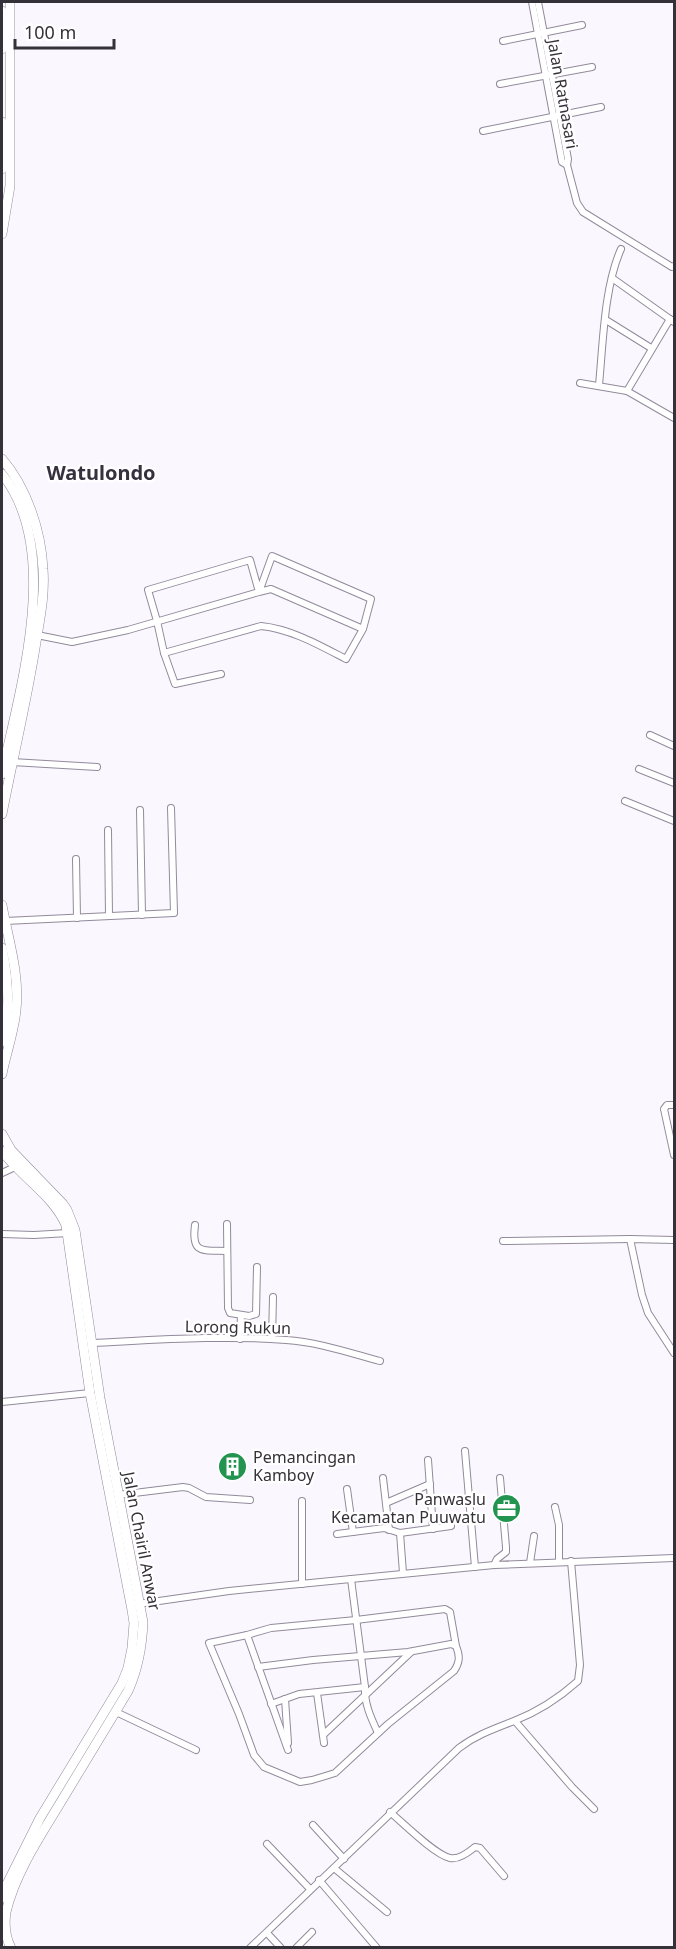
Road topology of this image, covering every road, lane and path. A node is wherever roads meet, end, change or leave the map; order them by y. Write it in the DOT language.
graph roads {
  1 [pos="10,2"];
  2 [pos="532,2"];
  3 [pos="538,2"];
  4 [pos="2,11"];
  5 [pos="582,25"];
  6 [pos="541,33"];
  7 [pos="503,41"];
  8 [pos="2,49"];
  9 [pos="592,68"];
  10 [pos="549,76"];
  11 [pos="500,84"];
  12 [pos="601,107"];
  13 [pos="557,116"];
  14 [pos="2,122"];
  15 [pos="483,132"];
  16 [pos="2,169"];
  17 [pos="2,234"];
  18 [pos="621,249"];
  19 [pos="675,266"];
  20 [pos="612,278"];
  21 [pos="606,320"];
  22 [pos="672,320"];
  23 [pos="651,348"];
  24 [pos="580,383"];
  25 [pos="599,386"];
  26 [pos="627,391"];
  27 [pos="675,418"];
  28 [pos="2,459"];
  29 [pos="2,474"];
  30 [pos="259,592"];
  31 [pos="157,621"];
  32 [pos="363,629"];
  33 [pos="37,635"];
  34 [pos="164,653"];
  35 [pos="222,674"];
  36 [pos="650,735"];
  37 [pos="675,746"];
  38 [pos="12,762"];
  39 [pos="97,767"];
  40 [pos="639,769"];
  41 [pos="2,774"];
  42 [pos="675,783"];
  43 [pos="625,801"];
  44 [pos="171,808"];
  45 [pos="2,809"];
  46 [pos="140,810"];
  47 [pos="675,821"];
  48 [pos="108,830"];
  49 [pos="76,859"];
  50 [pos="2,905"];
  51 [pos="142,915"];
  52 [pos="109,916"];
  53 [pos="77,918"];
  54 [pos="4,921"];
  55 [pos="2,948"];
  56 [pos="2,1042"];
  57 [pos="2,1074"];
  58 [pos="675,1105"];
  59 [pos="2,1134"];
  60 [pos="2,1151"];
  61 [pos="675,1155"];
  62 [pos="15,1167"];
  63 [pos="2,1173"];
  64 [pos="227,1224"];
  65 [pos="195,1226"];
  66 [pos="68,1233"];
  67 [pos="2,1234"];
  68 [pos="630,1239"];
  69 [pos="503,1240"];
  70 [pos="675,1240"];
  71 [pos="227,1251"];
  72 [pos="257,1267"];
  73 [pos="273,1297"];
  74 [pos="241,1316"];
  75 [pos="85,1318"];
  76 [pos="240,1339"];
  77 [pos="272,1340"];
  78 [pos="92,1343"];
  79 [pos="675,1353"];
  80 [pos="380,1361"];
  81 [pos="90,1393"];
  82 [pos="2,1402"];
  83 [pos="465,1451"];
  84 [pos="428,1460"];
  85 [pos="383,1478"];
  86 [pos="500,1479"];
  87 [pos="430,1484"];
  88 [pos="347,1489"];
  89 [pos="118,1496"];
  90 [pos="250,1500"];
  91 [pos="302,1501"];
  92 [pos="386,1503"];
  93 [pos="555,1507"];
  94 [pos="451,1526"];
  95 [pos="433,1529"];
  96 [pos="389,1530"];
  97 [pos="353,1532"];
  98 [pos="400,1533"];
  99 [pos="337,1534"];
  100 [pos="534,1536"];
  101 [pos="675,1558"];
  102 [pos="571,1561"];
  103 [pos="560,1562"];
  104 [pos="530,1563"];
  105 [pos="494,1565"];
  106 [pos="476,1567"];
  107 [pos="403,1574"];
  108 [pos="351,1579"];
  109 [pos="302,1584"];
  110 [pos="136,1605"];
  111 [pos="356,1620"];
  112 [pos="247,1635"];
  113 [pos="456,1646"];
  114 [pos="411,1652"];
  115 [pos="360,1656"];
  116 [pos="258,1667"];
  117 [pos="365,1687"];
  118 [pos="317,1693"];
  119 [pos="365,1695"];
  120 [pos="285,1699"];
  121 [pos="271,1704"];
  122 [pos="116,1712"];
  123 [pos="515,1721"];
  124 [pos="378,1733"];
  125 [pos="323,1735"];
  126 [pos="324,1743"];
  127 [pos="196,1750"];
  128 [pos="594,1809"];
  129 [pos="390,1812"];
  130 [pos="45,1820"];
  131 [pos="313,1826"];
  132 [pos="267,1844"];
  133 [pos="344,1859"];
  134 [pos="334,1868"];
  135 [pos="504,1876"];
  136 [pos="319,1880"];
  137 [pos="310,1889"];
  138 [pos="2,1898"];
  139 [pos="387,1912"];
  140 [pos="312,1932"];
  141 [pos="267,1933"];
  142 [pos="11,1947"];
  143 [pos="250,1947"];
  144 [pos="281,1947"];
  145 [pos="296,1947"];
  146 [pos="377,1947"];
  1 -- 17 [label="main road"];
  2 -- 6 [label="street, Jalan Ratnasari"];
  3 -- 6 [label="street, Jalan Ratnasari"];
  4 -- 8 [label="main road"];
  5 -- 6 [label="street"];
  6 -- 7 [label="street"];
  6 -- 10 [label="street, Jalan Ratnasari"];
  9 -- 10 [label="street"];
  10 -- 11 [label="street"];
  10 -- 13 [label="street, Jalan Ratnasari"];
  12 -- 13 [label="street"];
  13 -- 15 [label="street"];
  13 -- 19 [label="street, Jalan Ratnasari"];
  14 -- 16 [label="main road"];
  18 -- 20 [label="street"];
  20 -- 21 [label="street"];
  20 -- 22 [label="street"];
  21 -- 23 [label="street"];
  21 -- 25 [label="street"];
  22 -- 23 [label="street"];
  23 -- 26 [label="street"];
  24 -- 25 [label="street"];
  25 -- 26 [label="street"];
  26 -- 27 [label="street"];
  28 -- 33 [label="main road"];
  29 -- 41 [label="main road"];
  30 -- 31 [label="street"];
  30 -- 31 [label="street"];
  30 -- 32 [label="street"];
  30 -- 32 [label="street"];
  31 -- 33 [label="street"];
  31 -- 34 [label="street"];
  32 -- 34 [label="street"];
  33 -- 38 [label="main road"];
  34 -- 35 [label="street"];
  36 -- 37 [label="street"];
  38 -- 39 [label="street"];
  38 -- 45 [label="main road"];
  40 -- 42 [label="street"];
  43 -- 47 [label="street"];
  44 -- 51 [label="street"];
  46 -- 51 [label="street"];
  48 -- 52 [label="street"];
  49 -- 53 [label="street"];
  50 -- 54 [label="main road"];
  51 -- 52 [label="street"];
  52 -- 53 [label="street"];
  53 -- 54 [label="street"];
  54 -- 57 [label="main road"];
  55 -- 56 [label="main road"];
  58 -- 61 [label="street"];
  59 -- 75 [label="main road, Jalan Chairil Anwar"];
  60 -- 62 [label="main road, Jalan Chairil Anwar"];
  62 -- 63 [label="street"];
  62 -- 66 [label="main road, Jalan Chairil Anwar"];
  64 -- 71 [label="street"];
  65 -- 71 [label="street"];
  66 -- 67 [label="street"];
  66 -- 75 [label="main road, Jalan Chairil Anwar"];
  68 -- 69 [label="street"];
  68 -- 70 [label="street"];
  68 -- 79 [label="street"];
  71 -- 74 [label="street"];
  72 -- 74 [label="street"];
  73 -- 77 [label="street"];
  74 -- 76 [label="street"];
  75 -- 78 [label="main road, Jalan Chairil Anwar"];
  75 -- 81 [label="main road, Jalan Chairil Anwar"];
  76 -- 77 [label="street, Lorong Rukun"];
  76 -- 78 [label="street, Lorong Rukun"];
  77 -- 80 [label="street, Lorong Rukun"];
  78 -- 89 [label="main road, Jalan Chairil Anwar"];
  81 -- 82 [label="street"];
  81 -- 110 [label="main road, Jalan Chairil Anwar"];
  83 -- 106 [label="street"];
  84 -- 87 [label="street"];
  85 -- 92 [label="street"];
  86 -- 105 [label="street"];
  87 -- 92 [label="street"];
  87 -- 95 [label="street"];
  88 -- 97 [label="street"];
  89 -- 90 [label="street"];
  89 -- 110 [label="main road, Jalan Chairil Anwar"];
  91 -- 109 [label="street"];
  92 -- 96 [label="street"];
  93 -- 103 [label="street"];
  94 -- 95 [label="street"];
  95 -- 98 [label="street"];
  96 -- 97 [label="street"];
  96 -- 98 [label="street"];
  97 -- 99 [label="street"];
  98 -- 107 [label="street"];
  100 -- 104 [label="street"];
  101 -- 102 [label="street"];
  102 -- 103 [label="street"];
  102 -- 123 [label="street"];
  103 -- 104 [label="street"];
  104 -- 105 [label="street"];
  105 -- 106 [label="street"];
  106 -- 107 [label="street"];
  107 -- 108 [label="street"];
  108 -- 109 [label="street"];
  108 -- 111 [label="street"];
  109 -- 110 [label="street"];
  110 -- 122 [label="main road, Jalan Chairil Anwar"];
  110 -- 130 [label="main road, Jalan Chairil Anwar"];
  111 -- 112 [label="street"];
  111 -- 113 [label="street"];
  111 -- 115 [label="street"];
  112 -- 116 [label="street"];
  112 -- 124 [label="street"];
  113 -- 114 [label="street"];
  113 -- 124 [label="street"];
  114 -- 115 [label="street"];
  114 -- 119 [label="street"];
  115 -- 116 [label="street"];
  115 -- 117 [label="street"];
  116 -- 121 [label="street"];
  117 -- 118 [label="street"];
  117 -- 119 [label="street"];
  118 -- 120 [label="street"];
  118 -- 125 [label="street"];
  119 -- 124 [label="street"];
  119 -- 125 [label="street"];
  120 -- 121 [label="street"];
  120 -- 121 [label="street"];
  122 -- 127 [label="street"];
  122 -- 130 [label="main road, Jalan Chairil Anwar"];
  123 -- 128 [label="street"];
  123 -- 129 [label="street"];
  125 -- 126 [label="street"];
  129 -- 133 [label="street"];
  129 -- 135 [label="street"];
  130 -- 138 [label="main road, Jalan Chairil Anwar"];
  130 -- 142 [label="main road, Jalan Chairil Anwar"];
  131 -- 133 [label="street"];
  132 -- 137 [label="street"];
  133 -- 134 [label="street"];
  134 -- 136 [label="street"];
  134 -- 139 [label="street"];
  136 -- 137 [label="street"];
  136 -- 146 [label="street"];
  137 -- 141 [label="street"];
  140 -- 145 [label="street"];
  141 -- 143 [label="street"];
  141 -- 144 [label="street"];
}
